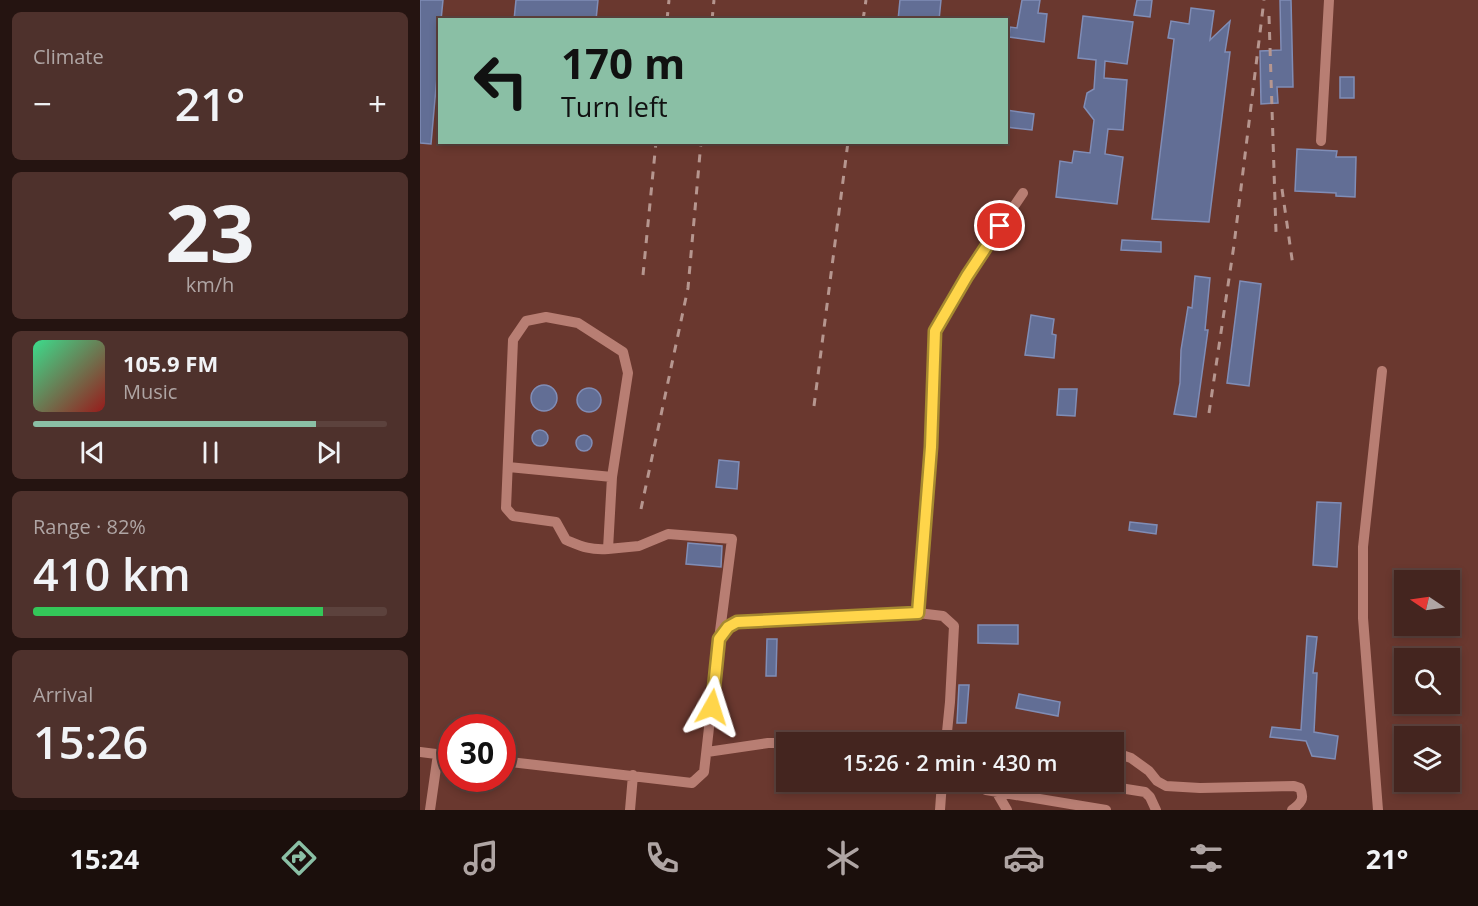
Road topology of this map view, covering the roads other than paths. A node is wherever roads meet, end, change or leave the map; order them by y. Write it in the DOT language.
graph roads {
  1 [pos="1329,0"];
  2 [pos="1321,141"];
  3 [pos="1023,193"];
  4 [pos="1382,371"];
  5 [pos="508,467"];
  6 [pos="612,477"];
  7 [pos="608,549"];
  8 [pos="918,613"];
  9 [pos="719,639"];
  10 [pos="947,732"];
  11 [pos="776,743"];
  12 [pos="420,752"];
  13 [pos="707,752"];
  14 [pos="438,754"];
  15 [pos="1124,756"];
  16 [pos="516,762"];
  17 [pos="633,775"];
  18 [pos="1124,789"];
  19 [pos="941,792"];
  20 [pos="996,792"];
  21 [pos="1152,809"];
  22 [pos="430,810"];
  23 [pos="630,810"];
  24 [pos="940,810"];
  25 [pos="1007,810"];
  26 [pos="1106,810"];
  27 [pos="1292,810"];
  28 [pos="1378,810"];
  1 -- 2 [label="street"];
  3 -- 8 [label="street"];
  4 -- 28 [label="street"];
  5 -- 6 [label="street"];
  5 -- 6 [label="street"];
  5 -- 7 [label="street"];
  6 -- 7 [label="street"];
  7 -- 9 [label="street"];
  8 -- 9 [label="street"];
  8 -- 10 [label="street"];
  9 -- 13 [label="street"];
  11 -- 13 [label="street"];
  12 -- 14 [label="street"];
  13 -- 17 [label="street"];
  14 -- 22 [label="street"];
  15 -- 27 [label="street"];
  16 -- 17 [label="street"];
  17 -- 23 [label="street"];
  18 -- 21 [label="street"];
  19 -- 24 [label="street"];
  20 -- 25 [label="street"];
  20 -- 26 [label="street"];
}
